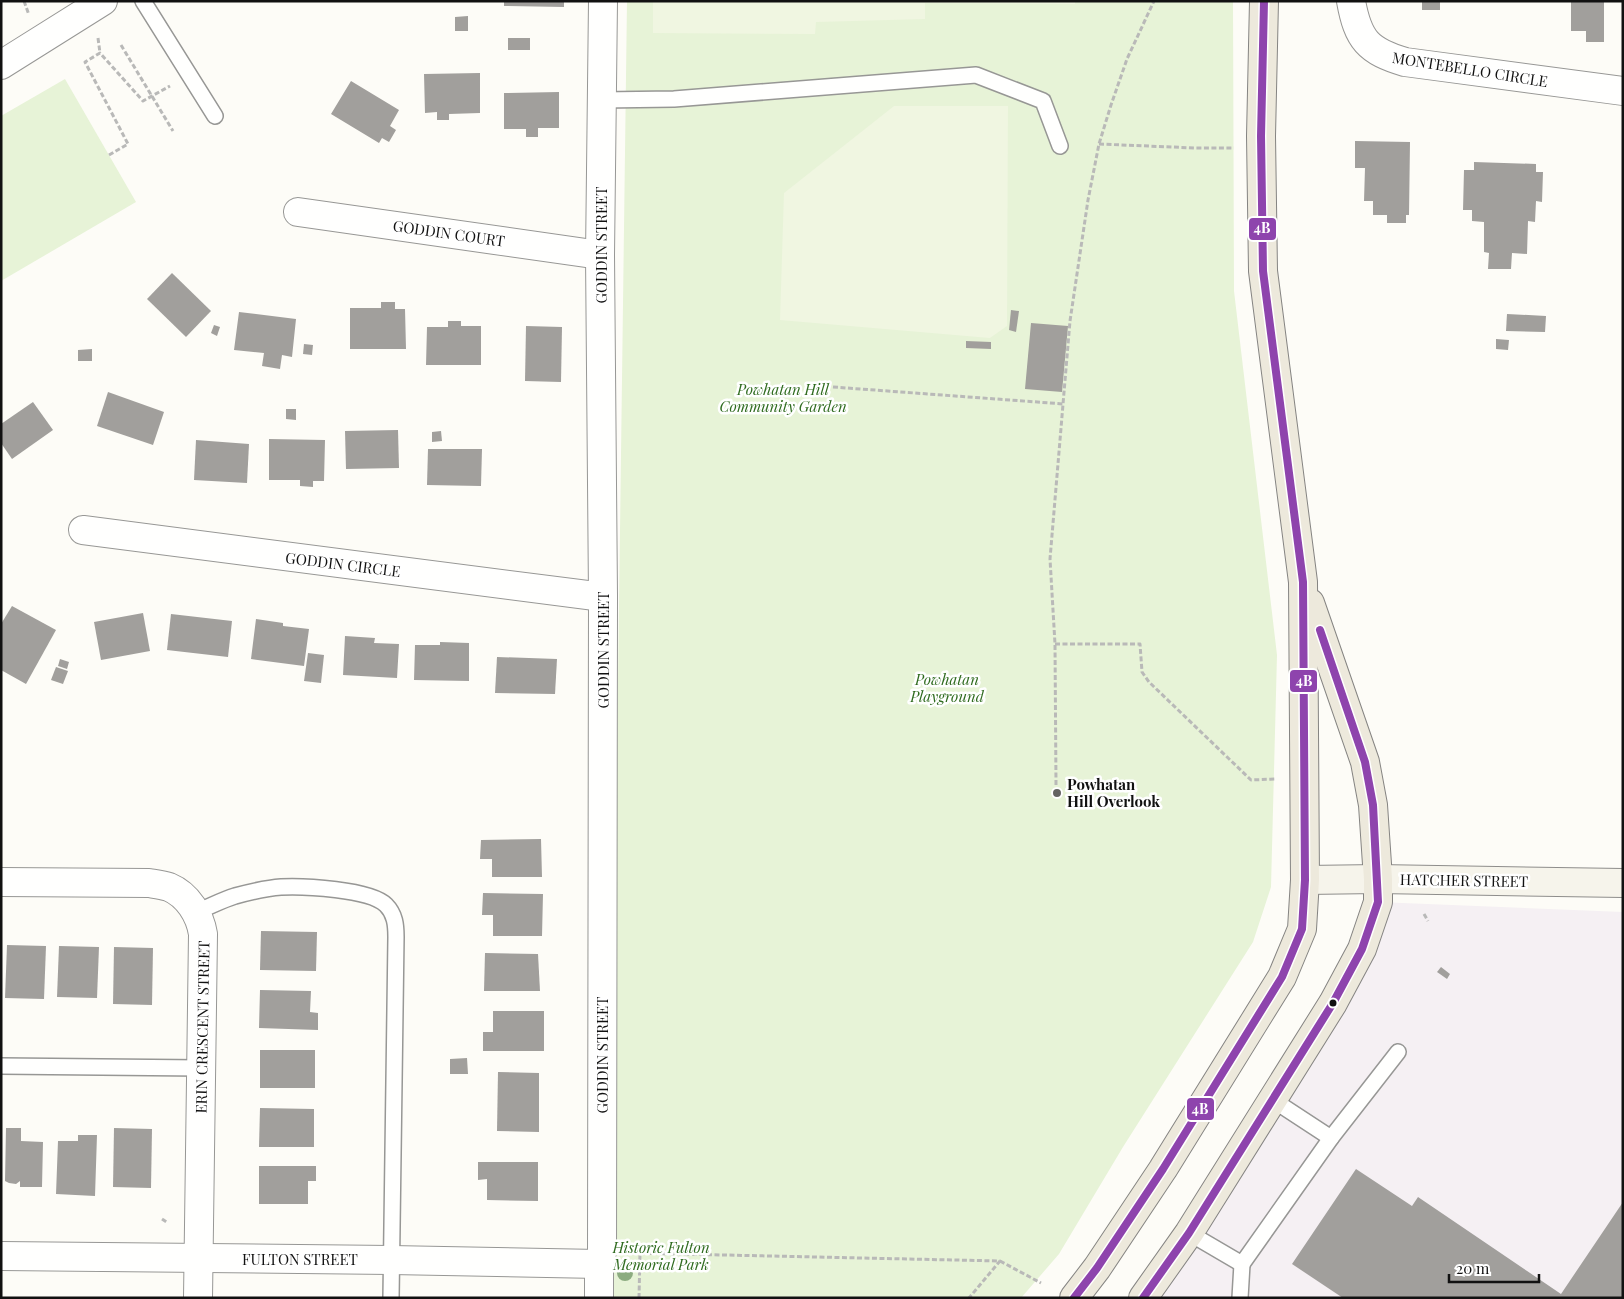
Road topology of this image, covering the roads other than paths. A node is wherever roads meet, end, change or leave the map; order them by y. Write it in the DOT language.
graph roads {
  1 [pos="103,1"];
  2 [pos="143,1"];
  3 [pos="603,1"];
  4 [pos="1264,1"];
  5 [pos="1352,1"];
  6 [pos="1,65"];
  7 [pos="1623,91"];
  8 [pos="602,100"];
  9 [pos="215,116"];
  10 [pos="1060,146"];
  11 [pos="298,212"];
  12 [pos="600,255"];
  13 [pos="83,530"];
  14 [pos="1303,582"];
  15 [pos="603,597"];
  16 [pos="1378,879"];
  17 [pos="1305,880"];
  18 [pos="1,882"];
  19 [pos="1623,883"];
  20 [pos="196,912"];
  21 [pos="1398,1052"];
  22 [pos="1,1066"];
  23 [pos="202,1068"];
  24 [pos="1273,1100"];
  25 [pos="1331,1138"];
  26 [pos="1189,1233"];
  27 [pos="1,1256"];
  28 [pos="199,1258"];
  29 [pos="600,1258"];
  30 [pos="391,1260"];
  31 [pos="1242,1264"];
  32 [pos="198,1298"];
  33 [pos="391,1298"];
  34 [pos="599,1298"];
  35 [pos="1074,1298"];
  36 [pos="1143,1298"];
  37 [pos="1240,1298"];
  1 -- 6 [label="street"];
  2 -- 9 [label="lane"];
  3 -- 8 [label="street, GODDIN STREET"];
  4 -- 14 [label="main road"];
  5 -- 7 [label="street, MONTEBELLO CIRCLE"];
  8 -- 10 [label="lane"];
  8 -- 12 [label="street, GODDIN STREET"];
  11 -- 12 [label="street, GODDIN COURT"];
  12 -- 15 [label="street, GODDIN STREET"];
  13 -- 15 [label="street, GODDIN CIRCLE"];
  14 -- 16 [label="main road"];
  14 -- 17 [label="main road"];
  15 -- 29 [label="street, GODDIN STREET"];
  16 -- 17 [label="street, HATCHER STREET"];
  16 -- 19 [label="street, HATCHER STREET"];
  16 -- 24 [label="main road"];
  17 -- 35 [label="main road"];
  18 -- 20 [label="street, ERIN CRESCENT STREET"];
  20 -- 23 [label="street, ERIN CRESCENT STREET"];
  20 -- 30 [label="lane"];
  21 -- 25 [label="lane"];
  22 -- 23 [label="lane"];
  23 -- 28 [label="street, ERIN CRESCENT STREET"];
  24 -- 25 [label="lane"];
  24 -- 26 [label="main road"];
  25 -- 31 [label="lane"];
  26 -- 31 [label="lane"];
  26 -- 36 [label="main road"];
  27 -- 28 [label="street, FULTON STREET"];
  28 -- 30 [label="street, FULTON STREET"];
  28 -- 32 [label="street, ERIN CRESCENT STREET"];
  29 -- 30 [label="street, FULTON STREET"];
  29 -- 34 [label="street, GODDIN STREET"];
  30 -- 33 [label="lane"];
  31 -- 37 [label="lane"];
}
